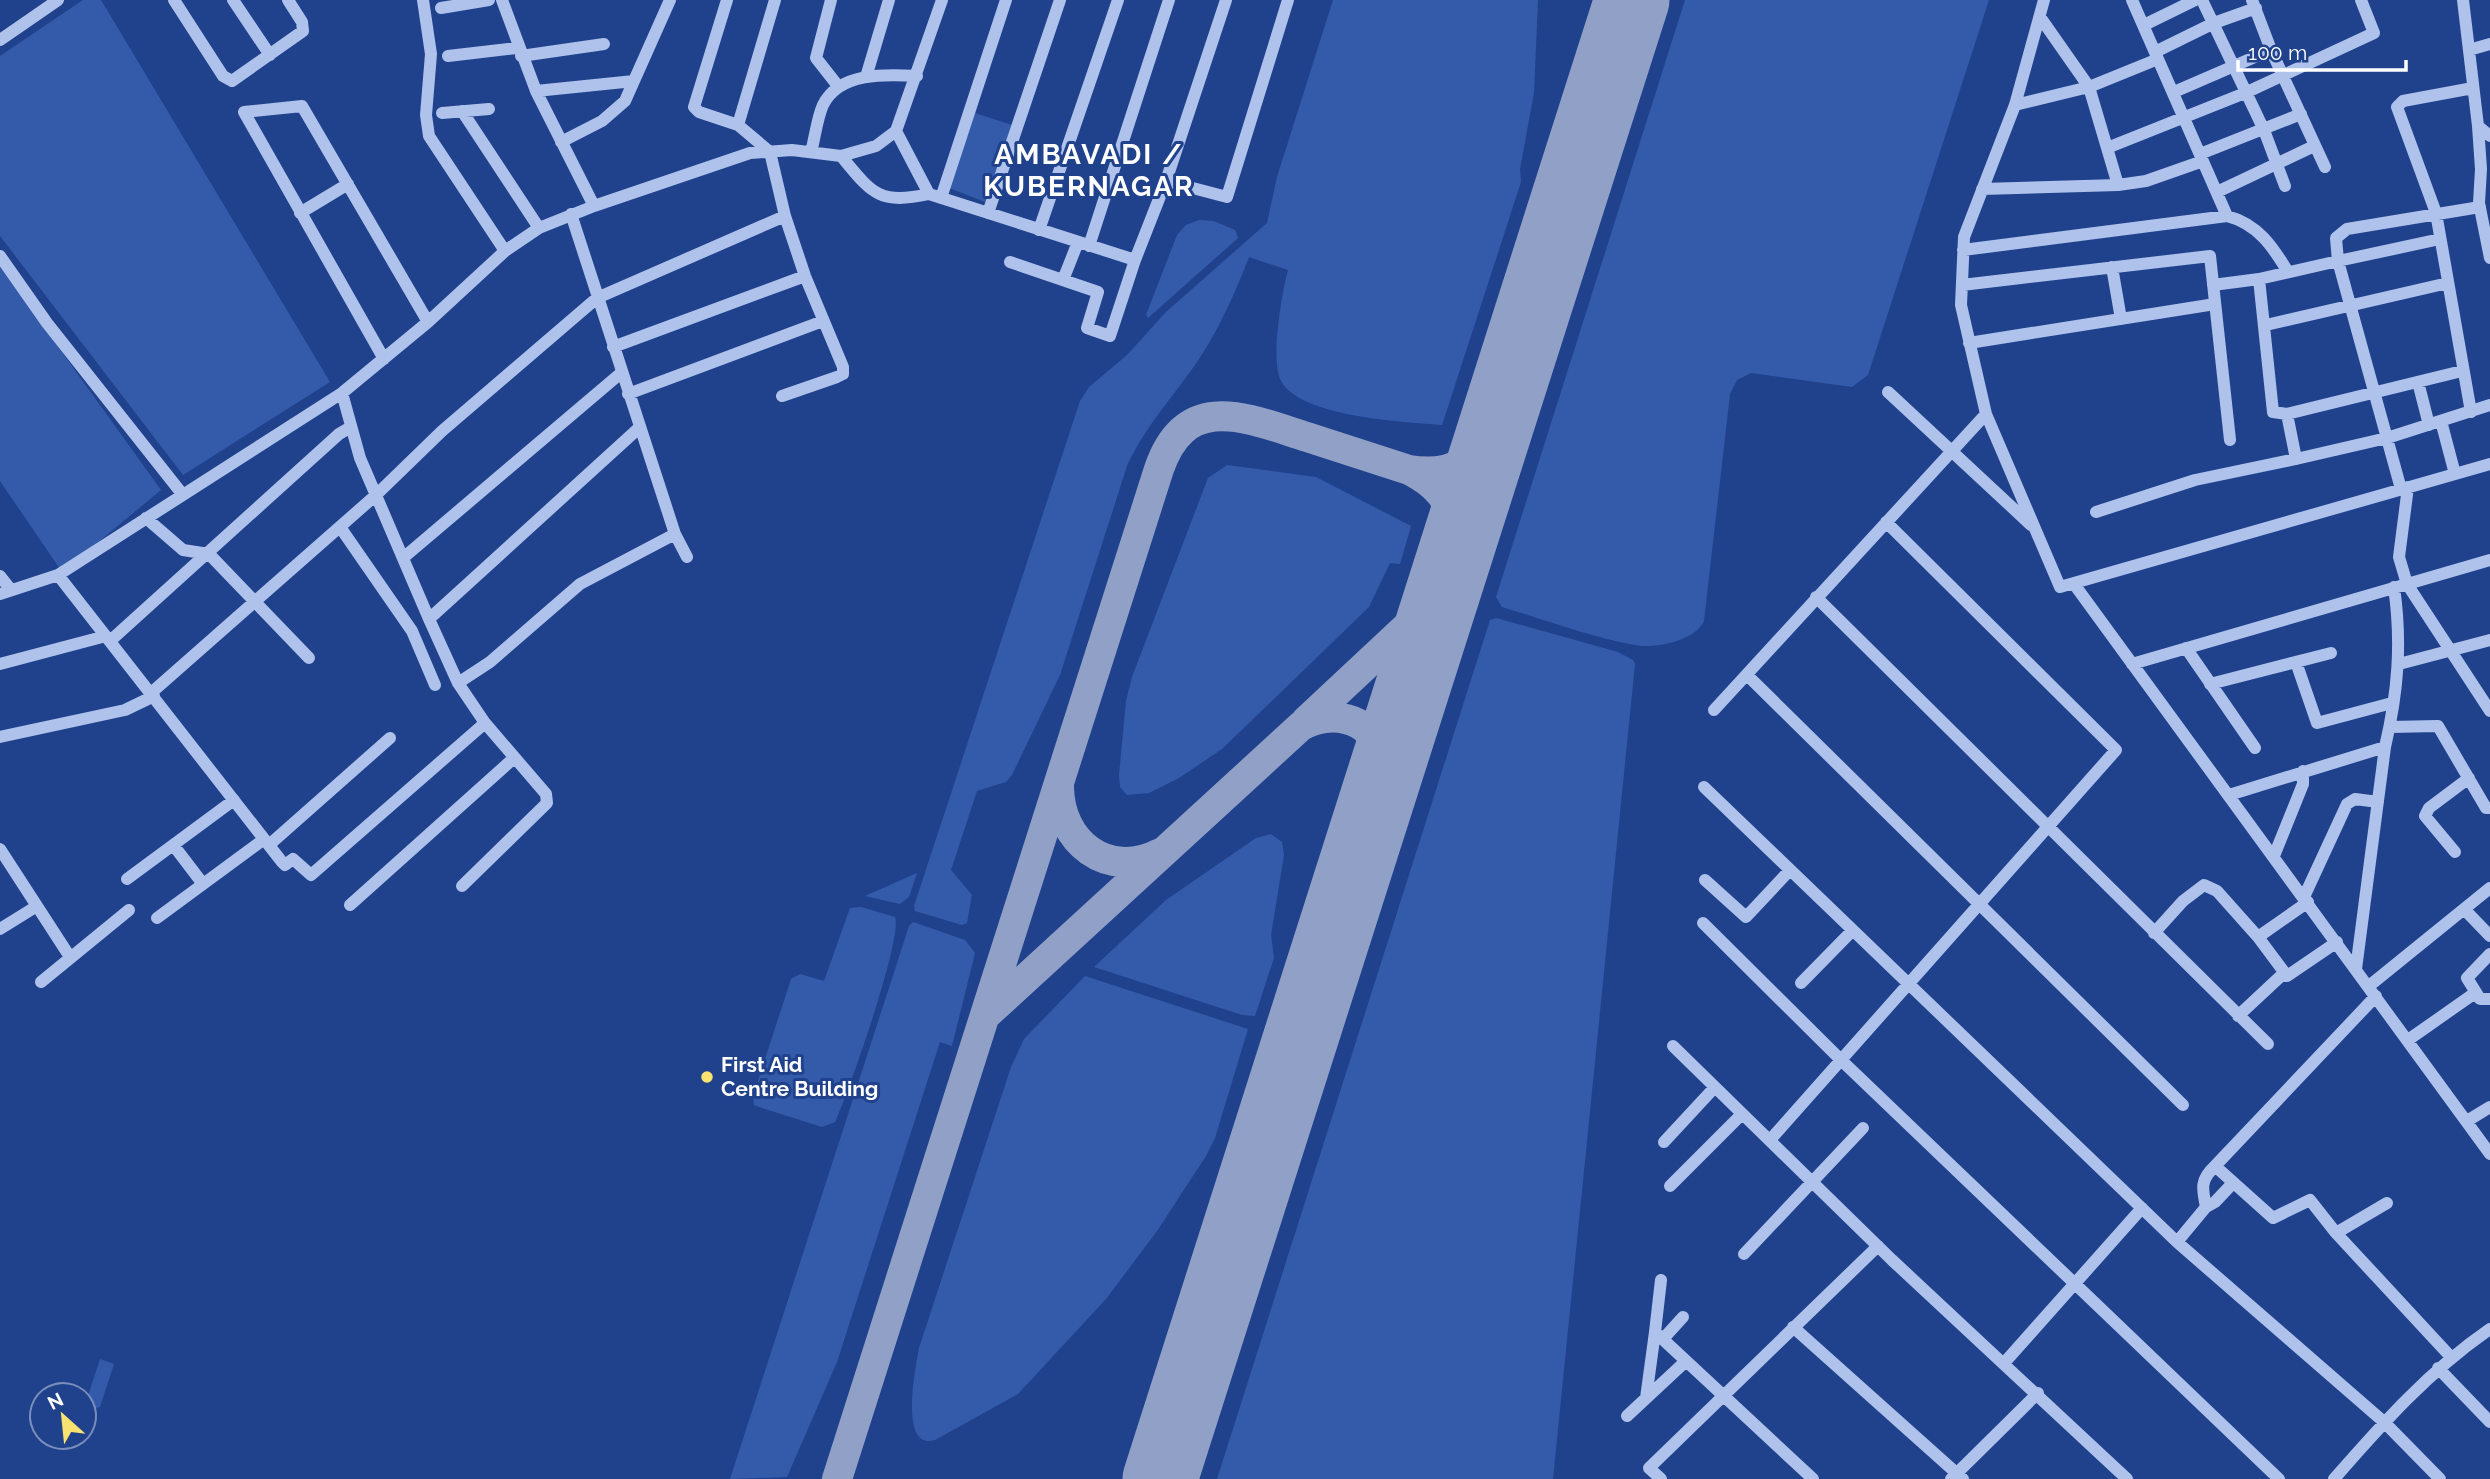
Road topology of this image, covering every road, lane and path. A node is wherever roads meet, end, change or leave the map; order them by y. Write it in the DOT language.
graph roads {
  1 [pos="58,0"];
  2 [pos="174,0"];
  3 [pos="233,0"];
  4 [pos="288,0"];
  5 [pos="423,0"];
  6 [pos="489,0"];
  7 [pos="502,0"];
  8 [pos="670,0"];
  9 [pos="727,0"];
  10 [pos="775,0"];
  11 [pos="831,0"];
  12 [pos="889,0"];
  13 [pos="942,0"];
  14 [pos="1006,0"];
  15 [pos="1060,0"];
  16 [pos="1118,0"];
  17 [pos="1169,0"];
  18 [pos="1226,0"];
  19 [pos="1288,0"];
  20 [pos="2044,0"];
  21 [pos="2132,0"];
  22 [pos="2195,0"];
  23 [pos="2202,0"];
  24 [pos="2361,0"];
  25 [pos="2463,0"];
  26 [pos="2254,4"];
  27 [pos="441,8"];
  28 [pos="2040,17"];
  29 [pos="2214,23"];
  30 [pos="2144,26"];
  31 [pos="0,40"];
  32 [pos="604,44"];
  33 [pos="2490,44"];
  34 [pos="2271,50"];
  35 [pos="2469,50"];
  36 [pos="519,52"];
  37 [pos="270,55"];
  38 [pos="2157,55"];
  39 [pos="448,56"];
  40 [pos="2232,65"];
  41 [pos="2283,75"];
  42 [pos="917,76"];
  43 [pos="866,77"];
  44 [pos="634,81"];
  45 [pos="838,86"];
  46 [pos="2089,87"];
  47 [pos="2473,88"];
  48 [pos="536,91"];
  49 [pos="2174,92"];
  50 [pos="2245,93"];
  51 [pos="2015,105"];
  52 [pos="489,109"];
  53 [pos="462,111"];
  54 [pos="442,113"];
  55 [pos="2301,114"];
  56 [pos="2186,118"];
  57 [pos="738,125"];
  58 [pos="2478,127"];
  59 [pos="2264,130"];
  60 [pos="896,131"];
  61 [pos="2490,136"];
  62 [pos="561,142"];
  63 [pos="2314,146"];
  64 [pos="2108,148"];
  65 [pos="770,152"];
  66 [pos="811,152"];
  67 [pos="841,156"];
  68 [pos="2202,158"];
  69 [pos="2276,164"];
  70 [pos="2325,167"];
  71 [pos="1166,181"];
  72 [pos="348,184"];
  73 [pos="2118,185"];
  74 [pos="2286,186"];
  75 [pos="1982,189"];
  76 [pos="2217,192"];
  77 [pos="935,196"];
  78 [pos="2483,204"];
  79 [pos="594,206"];
  80 [pos="300,212"];
  81 [pos="2436,213"];
  82 [pos="571,214"];
  83 [pos="988,214"];
  84 [pos="785,216"];
  85 [pos="2227,216"];
  86 [pos="539,228"];
  87 [pos="1039,230"];
  88 [pos="2440,239"];
  89 [pos="1084,244"];
  90 [pos="1963,250"];
  91 [pos="505,251"];
  92 [pos="0,256"];
  93 [pos="2490,258"];
  94 [pos="1135,260"];
  95 [pos="2338,261"];
  96 [pos="1010,262"];
  97 [pos="2112,267"];
  98 [pos="2288,272"];
  99 [pos="805,276"];
  100 [pos="2259,279"];
  101 [pos="1063,280"];
  102 [pos="2448,282"];
  103 [pos="1962,285"];
  104 [pos="2213,285"];
  105 [pos="597,298"];
  106 [pos="2215,304"];
  107 [pos="2350,306"];
  108 [pos="2120,318"];
  109 [pos="823,321"];
  110 [pos="428,322"];
  111 [pos="2266,325"];
  112 [pos="1969,343"];
  113 [pos="613,347"];
  114 [pos="383,359"];
  115 [pos="2462,371"];
  116 [pos="621,373"];
  117 [pos="2418,382"];
  118 [pos="1888,392"];
  119 [pos="2375,392"];
  120 [pos="342,393"];
  121 [pos="628,394"];
  122 [pos="782,396"];
  123 [pos="2490,405"];
  124 [pos="2471,412"];
  125 [pos="1986,414"];
  126 [pos="2287,414"];
  127 [pos="2435,423"];
  128 [pos="351,426"];
  129 [pos="640,427"];
  130 [pos="2387,438"];
  131 [pos="2230,440"];
  132 [pos="1952,452"];
  133 [pos="2296,459"];
  134 [pos="2490,464"];
  135 [pos="2455,474"];
  136 [pos="2404,488"];
  137 [pos="183,495"];
  138 [pos="376,495"];
  139 [pos="2096,512"];
  140 [pos="146,518"];
  141 [pos="1886,522"];
  142 [pos="340,527"];
  143 [pos="2035,529"];
  144 [pos="675,534"];
  145 [pos="209,554"];
  146 [pos="687,557"];
  147 [pos="403,558"];
  148 [pos="2490,560"];
  149 [pos="58,575"];
  150 [pos="0,576"];
  151 [pos="2074,584"];
  152 [pos="2407,584"];
  153 [pos="2394,587"];
  154 [pos="5,592"];
  155 [pos="1816,597"];
  156 [pos="255,602"];
  157 [pos="429,619"];
  158 [pos="108,639"];
  159 [pos="2490,640"];
  160 [pos="2186,648"];
  161 [pos="2451,651"];
  162 [pos="2331,653"];
  163 [pos="309,658"];
  164 [pos="2296,662"];
  165 [pos="0,664"];
  166 [pos="2132,664"];
  167 [pos="2399,664"];
  168 [pos="1747,675"];
  169 [pos="458,683"];
  170 [pos="2210,684"];
  171 [pos="435,685"];
  172 [pos="152,694"];
  173 [pos="2392,703"];
  174 [pos="1714,710"];
  175 [pos="2490,711"];
  176 [pos="485,723"];
  177 [pos="2390,727"];
  178 [pos="0,737"];
  179 [pos="390,738"];
  180 [pos="2385,747"];
  181 [pos="2255,748"];
  182 [pos="514,758"];
  183 [pos="2303,771"];
  184 [pos="2469,778"];
  185 [pos="1704,787"];
  186 [pos="2229,795"];
  187 [pos="234,800"];
  188 [pos="2378,802"];
  189 [pos="2490,808"];
  190 [pos="2046,826"];
  191 [pos="266,842"];
  192 [pos="174,846"];
  193 [pos="0,849"];
  194 [pos="2455,852"];
  195 [pos="2274,856"];
  196 [pos="1790,870"];
  197 [pos="127,879"];
  198 [pos="1705,880"];
  199 [pos="203,884"];
  200 [pos="462,886"];
  201 [pos="2490,888"];
  202 [pos="2306,900"];
  203 [pos="1979,904"];
  204 [pos="350,905"];
  205 [pos="37,906"];
  206 [pos="2464,909"];
  207 [pos="129,910"];
  208 [pos="157,918"];
  209 [pos="1703,923"];
  210 [pos="0,929"];
  211 [pos="1852,931"];
  212 [pos="2154,933"];
  213 [pos="2490,936"];
  214 [pos="2258,937"];
  215 [pos="2337,942"];
  216 [pos="2490,954"];
  217 [pos="70,957"];
  218 [pos="2356,969"];
  219 [pos="2283,974"];
  220 [pos="41,982"];
  221 [pos="1801,983"];
  222 [pos="1908,985"];
  223 [pos="2373,991"];
  224 [pos="2475,993"];
  225 [pos="2490,999"];
  226 [pos="2238,1016"];
  227 [pos="2408,1040"];
  228 [pos="2268,1044"];
  229 [pos="1673,1046"];
  230 [pos="1841,1059"];
  231 [pos="1716,1087"];
  232 [pos="2183,1105"];
  233 [pos="2490,1107"];
  234 [pos="1742,1114"];
  235 [pos="2467,1121"];
  236 [pos="1863,1128"];
  237 [pos="1770,1140"];
  238 [pos="1664,1142"];
  239 [pos="2490,1154"];
  240 [pos="2215,1166"];
  241 [pos="1813,1183"];
  242 [pos="2234,1183"];
  243 [pos="1670,1186"];
  244 [pos="2387,1203"];
  245 [pos="2206,1207"];
  246 [pos="2142,1208"];
  247 [pos="2336,1233"];
  248 [pos="2178,1242"];
  249 [pos="1878,1246"];
  250 [pos="1744,1254"];
  251 [pos="1661,1280"];
  252 [pos="2075,1283"];
  253 [pos="1683,1317"];
  254 [pos="1793,1327"];
  255 [pos="2490,1329"];
  256 [pos="1659,1335"];
  257 [pos="2451,1356"];
  258 [pos="1686,1361"];
  259 [pos="2005,1362"];
  260 [pos="2438,1368"];
  261 [pos="2038,1392"];
  262 [pos="1721,1396"];
  263 [pos="1646,1398"];
  264 [pos="1627,1416"];
  265 [pos="2384,1422"];
  266 [pos="2490,1422"];
  267 [pos="1957,1477"];
  268 [pos="1661,1479"];
  269 [pos="1814,1479"];
  270 [pos="2127,1479"];
  271 [pos="2279,1479"];
  272 [pos="2334,1479"];
  273 [pos="2440,1479"];
  1 -- 31 [label="street"];
  2 -- 37 [label="street"];
  3 -- 37 [label="street"];
  4 -- 37 [label="street"];
  5 -- 91 [label="street"];
  6 -- 27 [label="street"];
  7 -- 36 [label="street"];
  8 -- 44 [label="street"];
  9 -- 57 [label="street"];
  10 -- 57 [label="street"];
  11 -- 45 [label="street"];
  12 -- 43 [label="street"];
  13 -- 42 [label="street"];
  14 -- 77 [label="street"];
  15 -- 83 [label="street"];
  16 -- 87 [label="street"];
  17 -- 89 [label="street"];
  18 -- 71 [label="street"];
  19 -- 71 [label="street"];
  20 -- 28 [label="street"];
  21 -- 30 [label="street"];
  22 -- 30 [label="street"];
  23 -- 29 [label="street"];
  24 -- 41 [label="street"];
  25 -- 35 [label="street"];
  26 -- 29 [label="street"];
  26 -- 34 [label="street"];
  28 -- 46 [label="street"];
  28 -- 51 [label="street"];
  29 -- 38 [label="street"];
  29 -- 40 [label="street"];
  30 -- 38 [label="street"];
  32 -- 36 [label="street"];
  33 -- 35 [label="street"];
  34 -- 40 [label="street"];
  34 -- 41 [label="street"];
  35 -- 47 [label="street"];
  36 -- 39 [label="street"];
  36 -- 48 [label="street"];
  38 -- 46 [label="street"];
  38 -- 49 [label="street"];
  40 -- 49 [label="street"];
  40 -- 50 [label="street"];
  41 -- 50 [label="street"];
  41 -- 55 [label="street"];
  42 -- 43 [label="street"];
  42 -- 60 [label="street"];
  43 -- 45 [label="street"];
  44 -- 48 [label="street"];
  44 -- 62 [label="street"];
  45 -- 66 [label="street"];
  46 -- 51 [label="street"];
  46 -- 64 [label="street"];
  47 -- 58 [label="street"];
  47 -- 81 [label="street"];
  48 -- 62 [label="street"];
  49 -- 56 [label="street"];
  50 -- 56 [label="street"];
  50 -- 59 [label="street"];
  51 -- 75 [label="street"];
  52 -- 53 [label="street"];
  53 -- 54 [label="street"];
  53 -- 86 [label="street"];
  55 -- 59 [label="street"];
  55 -- 63 [label="street"];
  56 -- 64 [label="street"];
  56 -- 68 [label="street"];
  57 -- 65 [label="street"];
  58 -- 61 [label="street"];
  58 -- 78 [label="street"];
  59 -- 68 [label="street"];
  59 -- 69 [label="street"];
  60 -- 67 [label="street"];
  60 -- 77 [label="street"];
  62 -- 79 [label="street"];
  63 -- 69 [label="street"];
  63 -- 70 [label="street"];
  64 -- 73 [label="street"];
  65 -- 66 [label="street"];
  65 -- 79 [label="street"];
  65 -- 84 [label="street"];
  66 -- 67 [label="street"];
  67 -- 77 [label="street"];
  68 -- 73 [label="street"];
  68 -- 76 [label="street"];
  69 -- 74 [label="street"];
  69 -- 76 [label="street"];
  71 -- 94 [label="street"];
  72 -- 80 [label="street"];
  72 -- 80 [label="street"];
  72 -- 110 [label="street"];
  73 -- 75 [label="street"];
  75 -- 90 [label="street"];
  76 -- 85 [label="street"];
  77 -- 83 [label="street"];
  78 -- 81 [label="street"];
  78 -- 93 [label="street"];
  79 -- 82 [label="street"];
  80 -- 114 [label="street"];
  81 -- 88 [label="street"];
  81 -- 95 [label="street"];
  82 -- 86 [label="street"];
  82 -- 105 [label="street"];
  83 -- 87 [label="street"];
  84 -- 99 [label="street"];
  84 -- 105 [label="street"];
  85 -- 90 [label="street"];
  85 -- 98 [label="street"];
  86 -- 91 [label="street"];
  87 -- 89 [label="street"];
  88 -- 95 [label="street"];
  88 -- 102 [label="street"];
  89 -- 94 [label="street"];
  89 -- 101 [label="street"];
  90 -- 103 [label="street"];
  91 -- 110 [label="street"];
  92 -- 137 [label="street"];
  94 -- 101 [label="street"];
  95 -- 98 [label="street"];
  95 -- 107 [label="street"];
  96 -- 101 [label="street"];
  97 -- 103 [label="street"];
  97 -- 104 [label="street"];
  97 -- 108 [label="street"];
  98 -- 100 [label="street"];
  99 -- 109 [label="street"];
  99 -- 113 [label="street"];
  100 -- 104 [label="street"];
  100 -- 111 [label="street"];
  102 -- 107 [label="street"];
  102 -- 115 [label="street"];
  103 -- 112 [label="street"];
  104 -- 106 [label="street"];
  105 -- 113 [label="street"];
  105 -- 138 [label="street"];
  106 -- 108 [label="street"];
  106 -- 131 [label="street"];
  107 -- 111 [label="street"];
  107 -- 119 [label="street"];
  108 -- 112 [label="street"];
  109 -- 121 [label="street"];
  109 -- 122 [label="street"];
  110 -- 114 [label="street"];
  111 -- 126 [label="street"];
  112 -- 125 [label="street"];
  113 -- 116 [label="street"];
  114 -- 120 [label="street"];
  115 -- 117 [label="street"];
  115 -- 124 [label="street"];
  116 -- 121 [label="street"];
  116 -- 147 [label="street"];
  117 -- 119 [label="street"];
  117 -- 127 [label="street"];
  118 -- 132 [label="street"];
  119 -- 126 [label="street"];
  119 -- 130 [label="street"];
  120 -- 128 [label="street"];
  120 -- 137 [label="street"];
  121 -- 129 [label="street"];
  123 -- 124 [label="street"];
  124 -- 127 [label="street"];
  125 -- 132 [label="street"];
  125 -- 143 [label="street"];
  126 -- 133 [label="street"];
  127 -- 130 [label="street"];
  127 -- 135 [label="street"];
  128 -- 138 [label="street"];
  128 -- 145 [label="street"];
  129 -- 144 [label="street"];
  129 -- 157 [label="street"];
  130 -- 133 [label="street"];
  130 -- 136 [label="street"];
  132 -- 141 [label="street"];
  132 -- 143 [label="street"];
  133 -- 139 [label="street"];
  134 -- 135 [label="street"];
  135 -- 136 [label="street"];
  136 -- 151 [label="street"];
  136 -- 152 [label="street"];
  137 -- 140 [label="street"];
  138 -- 142 [label="street"];
  138 -- 147 [label="street"];
  140 -- 145 [label="street"];
  140 -- 149 [label="street"];
  141 -- 155 [label="street"];
  141 -- 190 [label="street"];
  142 -- 156 [label="street"];
  142 -- 171 [label="street"];
  143 -- 151 [label="street"];
  144 -- 146 [label="street"];
  144 -- 169 [label="street"];
  145 -- 156 [label="street"];
  145 -- 158 [label="street"];
  147 -- 157 [label="street"];
  148 -- 152 [label="street"];
  149 -- 154 [label="street"];
  149 -- 158 [label="street"];
  150 -- 154 [label="street"];
  151 -- 166 [label="street"];
  152 -- 153 [label="street"];
  152 -- 161 [label="street"];
  153 -- 160 [label="street"];
  153 -- 167 [label="street"];
  155 -- 168 [label="street"];
  155 -- 190 [label="street"];
  156 -- 163 [label="street"];
  156 -- 172 [label="street"];
  157 -- 169 [label="street"];
  158 -- 165 [label="street"];
  158 -- 172 [label="street"];
  159 -- 161 [label="street"];
  160 -- 166 [label="street"];
  160 -- 170 [label="street"];
  161 -- 167 [label="street"];
  161 -- 175 [label="street"];
  162 -- 164 [label="street"];
  164 -- 170 [label="street"];
  164 -- 173 [label="street"];
  166 -- 186 [label="street"];
  167 -- 173 [label="street"];
  168 -- 174 [label="street"];
  168 -- 203 [label="street"];
  169 -- 176 [label="street"];
  170 -- 181 [label="street"];
  172 -- 178 [label="street"];
  172 -- 187 [label="street"];
  173 -- 177 [label="street"];
  176 -- 182 [label="street"];
  176 -- 191 [label="street"];
  177 -- 180 [label="street"];
  177 -- 184 [label="street"];
  179 -- 191 [label="street"];
  180 -- 183 [label="street"];
  180 -- 188 [label="street"];
  182 -- 200 [label="street"];
  182 -- 204 [label="street"];
  183 -- 186 [label="street"];
  183 -- 195 [label="street"];
  184 -- 189 [label="street"];
  184 -- 194 [label="street"];
  185 -- 196 [label="street"];
  186 -- 195 [label="street"];
  187 -- 191 [label="street"];
  187 -- 192 [label="street"];
  188 -- 202 [label="street"];
  188 -- 218 [label="street"];
  190 -- 203 [label="street"];
  190 -- 212 [label="street"];
  191 -- 199 [label="street"];
  192 -- 197 [label="street"];
  192 -- 199 [label="street"];
  193 -- 205 [label="street"];
  195 -- 202 [label="street"];
  196 -- 198 [label="street"];
  196 -- 211 [label="street"];
  199 -- 208 [label="street"];
  201 -- 206 [label="street"];
  202 -- 214 [label="street"];
  202 -- 215 [label="street"];
  203 -- 222 [label="street"];
  203 -- 232 [label="street"];
  205 -- 210 [label="street"];
  205 -- 217 [label="street"];
  206 -- 213 [label="street"];
  206 -- 223 [label="street"];
  207 -- 217 [label="street"];
  209 -- 230 [label="street"];
  211 -- 221 [label="street"];
  211 -- 222 [label="street"];
  212 -- 214 [label="street"];
  212 -- 226 [label="street"];
  214 -- 219 [label="street"];
  215 -- 218 [label="street"];
  215 -- 219 [label="street"];
  216 -- 224 [label="street"];
  217 -- 220 [label="street"];
  218 -- 223 [label="street"];
  219 -- 226 [label="street"];
  222 -- 230 [label="street"];
  222 -- 246 [label="street"];
  223 -- 227 [label="street"];
  223 -- 240 [label="street"];
  224 -- 225 [label="street"];
  224 -- 227 [label="street"];
  226 -- 228 [label="street"];
  227 -- 235 [label="street"];
  229 -- 231 [label="street"];
  230 -- 237 [label="street"];
  230 -- 252 [label="street"];
  231 -- 234 [label="street"];
  231 -- 238 [label="street"];
  233 -- 235 [label="street"];
  234 -- 237 [label="street"];
  234 -- 243 [label="street"];
  235 -- 239 [label="street"];
  236 -- 241 [label="street"];
  237 -- 241 [label="street"];
  240 -- 242 [label="street"];
  240 -- 245 [label="street"];
  241 -- 249 [label="street"];
  241 -- 250 [label="street"];
  242 -- 245 [label="street"];
  242 -- 247 [label="street"];
  244 -- 247 [label="street"];
  245 -- 248 [label="street"];
  246 -- 248 [label="street"];
  246 -- 252 [label="street"];
  247 -- 257 [label="street"];
  248 -- 265 [label="street"];
  249 -- 254 [label="street"];
  249 -- 259 [label="street"];
  251 -- 256 [label="street"];
  252 -- 259 [label="street"];
  252 -- 271 [label="street"];
  253 -- 256 [label="street"];
  254 -- 262 [label="street"];
  254 -- 267 [label="street"];
  255 -- 257 [label="street"];
  256 -- 258 [label="street"];
  256 -- 263 [label="street"];
  257 -- 260 [label="street"];
  258 -- 262 [label="street"];
  258 -- 263 [label="street"];
  259 -- 261 [label="street"];
  260 -- 265 [label="street"];
  260 -- 266 [label="street"];
  261 -- 267 [label="street"];
  261 -- 270 [label="street"];
  262 -- 268 [label="street"];
  262 -- 269 [label="street"];
  263 -- 264 [label="street"];
  265 -- 272 [label="street"];
  265 -- 273 [label="street"];
}
